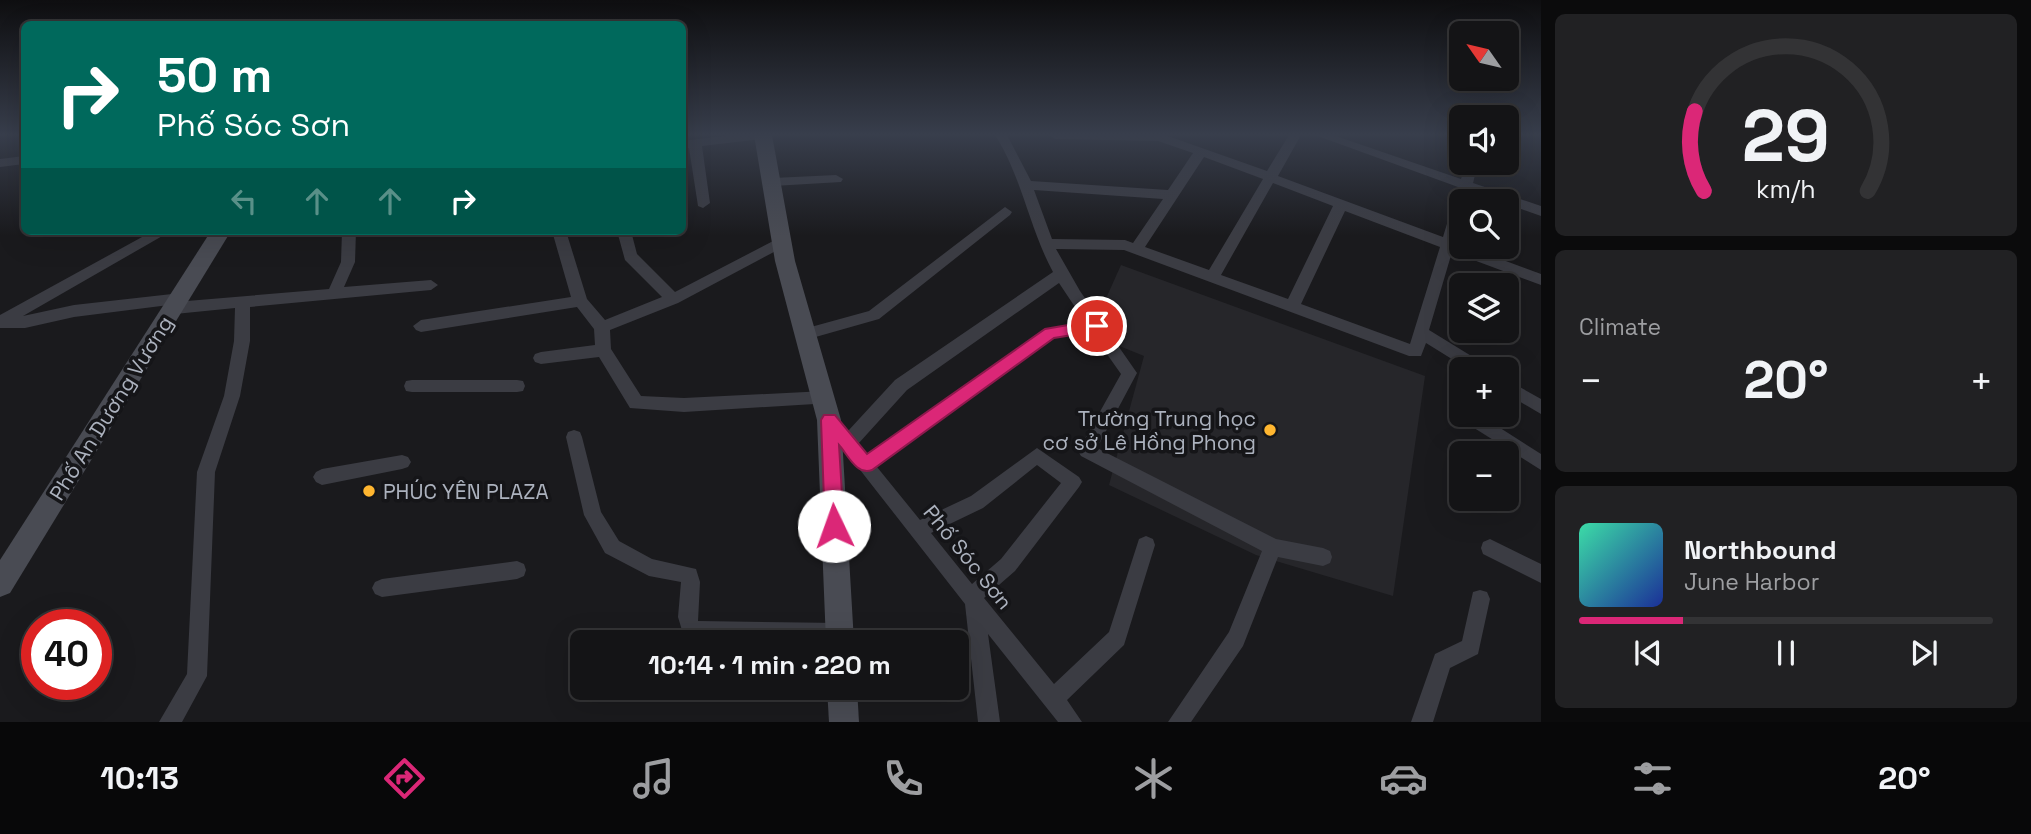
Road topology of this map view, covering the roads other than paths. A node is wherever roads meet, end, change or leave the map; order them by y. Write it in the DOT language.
graph roads {
  1 [pos="695,169"];
  2 [pos="770,169"];
  3 [pos="1020,169"];
  4 [pos="1189,169"];
  5 [pos="1248,169"];
  6 [pos="1277,169"];
  7 [pos="1420,169"];
  8 [pos="1468,175"];
  9 [pos="1272,178"];
  10 [pos="836,179"];
  11 [pos="773,182"];
  12 [pos="1465,184"];
  13 [pos="1026,185"];
  14 [pos="1172,195"];
  15 [pos="703,203"];
  16 [pos="1341,204"];
  17 [pos="1541,211"];
  18 [pos="1004,212"];
  19 [pos="157,235"];
  20 [pos="219,235"];
  21 [pos="349,235"];
  22 [pos="560,235"];
  23 [pos="625,235"];
  24 [pos="782,242"];
  25 [pos="1047,244"];
  26 [pos="1447,244"];
  27 [pos="1136,250"];
  28 [pos="1061,274"];
  29 [pos="1212,278"];
  30 [pos="1541,280"];
  31 [pos="430,285"];
  32 [pos="334,293"];
  33 [pos="673,299"];
  34 [pos="243,301"];
  35 [pos="580,301"];
  36 [pos="178,303"];
  37 [pos="1292,307"];
  38 [pos="0,323"];
  39 [pos="421,326"];
  40 [pos="1097,326"];
  41 [pos="602,327"];
  42 [pos="1421,332"];
  43 [pos="805,334"];
  44 [pos="603,350"];
  45 [pos="1461,357"];
  46 [pos="541,358"];
  47 [pos="412,386"];
  48 [pos="517,386"];
  49 [pos="1519,393"];
  50 [pos="1541,407"];
  51 [pos="827,409"];
  52 [pos="1486,427"];
  53 [pos="574,437"];
  54 [pos="848,443"];
  55 [pos="402,462"];
  56 [pos="1541,463"];
  57 [pos="866,465"];
  58 [pos="322,477"];
  59 [pos="918,530"];
  60 [pos="1146,545"];
  61 [pos="1273,547"];
  62 [pos="1490,548"];
  63 [pos="1323,557"];
  64 [pos="517,570"];
  65 [pos="1541,574"];
  66 [pos="0,584"];
  67 [pos="382,588"];
  68 [pos="973,598"];
  69 [pos="1480,599"];
  70 [pos="691,630"];
  71 [pos="840,630"];
  72 [pos="1053,699"];
  73 [pos="843,700"];
  74 [pos="170,722"];
  75 [pos="844,722"];
  76 [pos="989,722"];
  77 [pos="1071,722"];
  78 [pos="1179,722"];
  79 [pos="1422,722"];
  1 -- 15 [label="street"];
  2 -- 11 [label="street"];
  3 -- 13 [label="street"];
  4 -- 14 [label="street"];
  5 -- 9 [label="street"];
  6 -- 9 [label="street"];
  7 -- 12 [label="street"];
  8 -- 12 [label="street"];
  9 -- 16 [label="street"];
  9 -- 29 [label="street"];
  10 -- 11 [label="street"];
  11 -- 24 [label="street"];
  12 -- 17 [label="street"];
  12 -- 26 [label="street"];
  13 -- 14 [label="street"];
  13 -- 25 [label="street"];
  14 -- 27 [label="street"];
  16 -- 26 [label="street"];
  16 -- 37 [label="street"];
  18 -- 43 [label="street"];
  19 -- 38 [label="street"];
  20 -- 36 [label="street, Phố An Dương Vương"];
  21 -- 32 [label="street"];
  22 -- 35 [label="street"];
  23 -- 33 [label="street"];
  24 -- 33 [label="street"];
  24 -- 43 [label="street"];
  25 -- 27 [label="street"];
  25 -- 28 [label="street"];
  26 -- 30 [label="street"];
  26 -- 42 [label="street"];
  27 -- 29 [label="street"];
  28 -- 40 [label="street"];
  28 -- 54 [label="street"];
  29 -- 37 [label="street"];
  31 -- 32 [label="street"];
  32 -- 34 [label="street"];
  33 -- 41 [label="street"];
  34 -- 36 [label="street"];
  34 -- 74 [label="street"];
  35 -- 39 [label="street"];
  35 -- 41 [label="street"];
  36 -- 38 [label="street"];
  36 -- 66 [label="street, Phố An Dương Vương"];
  37 -- 42 [label="street"];
  40 -- 57 [label="street"];
  40 -- 61 [label="street"];
  41 -- 44 [label="street"];
  42 -- 45 [label="street"];
  43 -- 51 [label="street"];
  44 -- 46 [label="street"];
  44 -- 51 [label="street"];
  47 -- 48 [label="street"];
  49 -- 50 [label="street"];
  51 -- 54 [label="street, Phố Sóc Sơn"];
  51 -- 71 [label="street"];
  52 -- 56 [label="street"];
  53 -- 70 [label="street"];
  54 -- 57 [label="street, Phố Sóc Sơn"];
  55 -- 58 [label="street"];
  57 -- 59 [label="street, Phố Sóc Sơn"];
  59 -- 68 [label="street, Phố Sóc Sơn"];
  59 -- 68 [label="street"];
  60 -- 72 [label="street"];
  61 -- 63 [label="street"];
  61 -- 78 [label="street"];
  62 -- 65 [label="street"];
  64 -- 67 [label="street"];
  68 -- 72 [label="street, Phố Sóc Sơn"];
  68 -- 76 [label="street"];
  69 -- 79 [label="street"];
  72 -- 77 [label="street, Phố Sóc Sơn"];
  73 -- 75 [label="street"];
}
